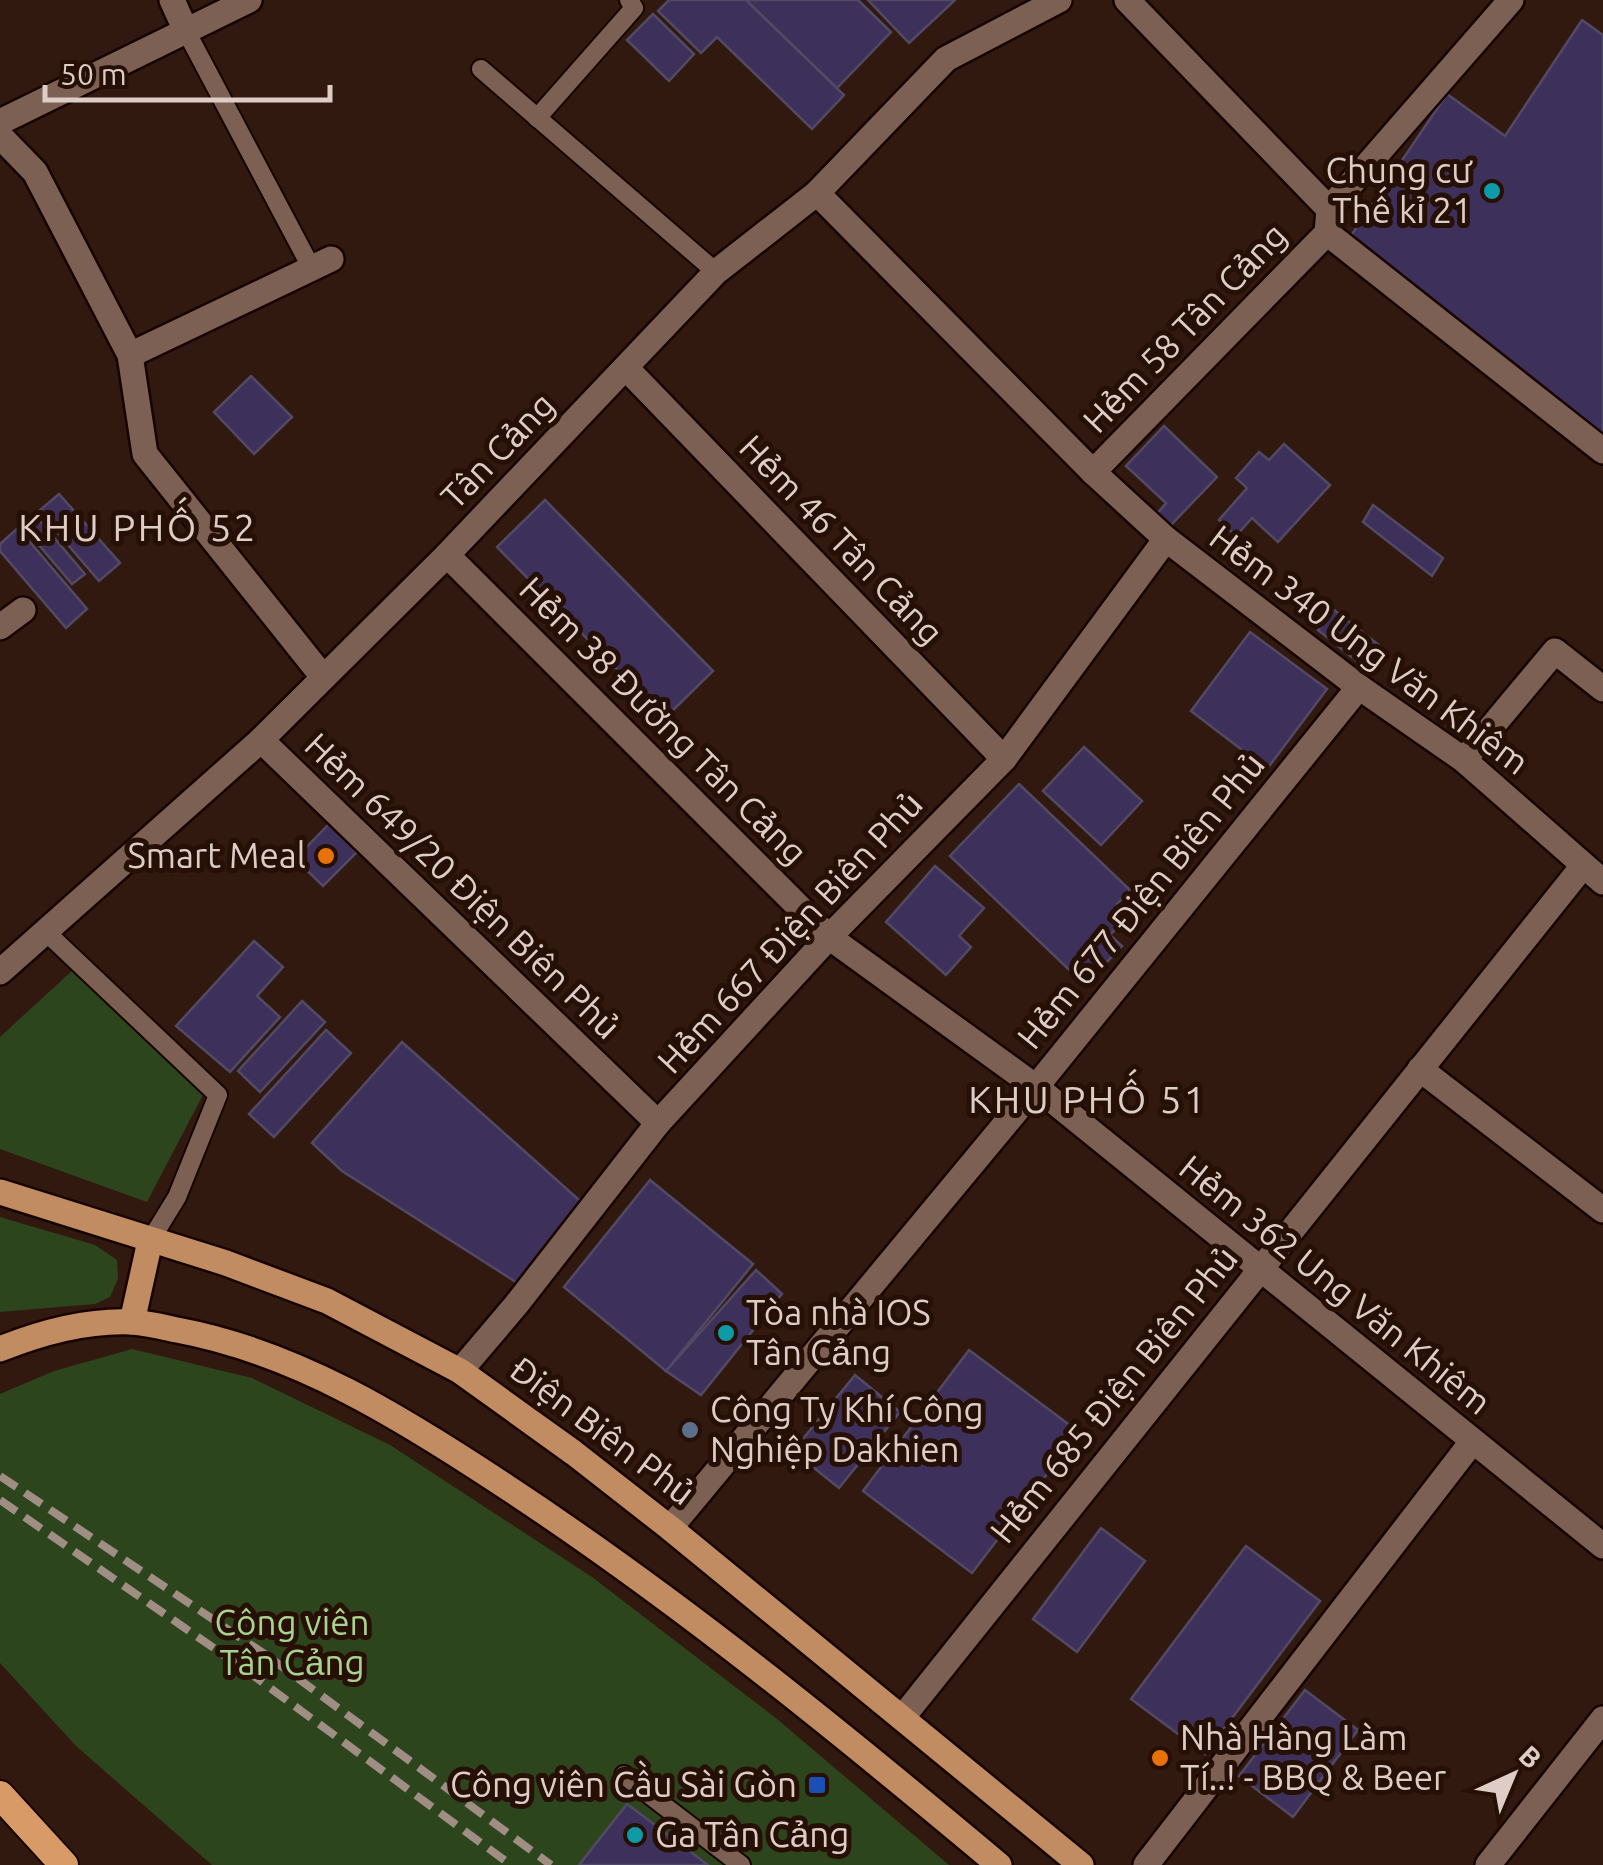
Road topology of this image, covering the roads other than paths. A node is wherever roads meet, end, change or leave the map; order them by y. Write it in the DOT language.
graph roads {
  1 [pos="172,0"];
  2 [pos="248,0"];
  3 [pos="630,0"];
  4 [pos="1059,0"];
  5 [pos="1127,0"];
  6 [pos="1511,0"];
  7 [pos="184,30"];
  8 [pos="481,70"];
  9 [pos="538,118"];
  10 [pos="0,122"];
  11 [pos="0,136"];
  12 [pos="817,193"];
  13 [pos="1328,221"];
  14 [pos="321,264"];
  15 [pos="716,272"];
  16 [pos="130,355"];
  17 [pos="627,369"];
  18 [pos="1603,452"];
  19 [pos="1093,472"];
  20 [pos="1166,539"];
  21 [pos="446,554"];
  22 [pos="23,610"];
  23 [pos="0,627"];
  24 [pos="323,678"];
  25 [pos="1359,686"];
  26 [pos="1603,689"];
  27 [pos="262,740"];
  28 [pos="1004,759"];
  29 [pos="1464,760"];
  30 [pos="1593,874"];
  31 [pos="46,932"];
  32 [pos="830,938"];
  33 [pos="0,972"];
  34 [pos="1420,1070"];
  35 [pos="1036,1087"];
  36 [pos="658,1124"];
  37 [pos="0,1192"];
  38 [pos="1603,1210"];
  39 [pos="150,1241"];
  40 [pos="1260,1268"];
  41 [pos="132,1322"];
  42 [pos="0,1349"];
  43 [pos="460,1372"];
  44 [pos="1472,1442"];
  45 [pos="670,1528"];
  46 [pos="1603,1546"];
  47 [pos="902,1718"];
  48 [pos="1603,1719"];
  49 [pos="624,1775"];
  50 [pos="0,1795"];
  51 [pos="64,1865"];
  52 [pos="741,1865"];
  53 [pos="999,1865"];
  54 [pos="1081,1865"];
  55 [pos="1146,1865"];
  56 [pos="1488,1865"];
  1 -- 7 [label="street"];
  2 -- 7 [label="street"];
  3 -- 9 [label="lane"];
  4 -- 12 [label="street, Tân Cảng"];
  5 -- 13 [label="street"];
  6 -- 13 [label="street, Hẻm 58 Tân Cảng"];
  7 -- 10 [label="street"];
  7 -- 14 [label="lane"];
  8 -- 9 [label="lane"];
  9 -- 15 [label="lane"];
  11 -- 16 [label="street"];
  12 -- 15 [label="street, Tân Cảng"];
  12 -- 19 [label="street, Hẻm 340 Ung Văn Khiêm"];
  13 -- 18 [label="street"];
  13 -- 19 [label="street, Hẻm 58 Tân Cảng"];
  14 -- 16 [label="street"];
  15 -- 17 [label="street, Tân Cảng"];
  16 -- 24 [label="street"];
  17 -- 21 [label="street, Tân Cảng"];
  17 -- 28 [label="street, Hẻm 46 Tân Cảng"];
  19 -- 20 [label="street, Hẻm 340 Ung Văn Khiêm"];
  20 -- 25 [label="street, Hẻm 340 Ung Văn Khiêm"];
  20 -- 28 [label="street, Hẻm 667 Điện Biên Phủ"];
  21 -- 24 [label="street, Tân Cảng"];
  21 -- 32 [label="street, Hẻm 38 Đường Tân Cảng"];
  22 -- 23 [label="street"];
  24 -- 27 [label="street, Tân Cảng"];
  25 -- 29 [label="street, Hẻm 340 Ung Văn Khiêm"];
  25 -- 35 [label="street, Hẻm 677 Điện Biên Phủ"];
  26 -- 29 [label="street"];
  27 -- 31 [label="street, Tân Cảng"];
  27 -- 36 [label="street, Hẻm 649/20 Điện Biên Phủ"];
  28 -- 32 [label="street, Hẻm 667 Điện Biên Phủ"];
  29 -- 30 [label="street, Hẻm 340 Ung Văn Khiêm"];
  30 -- 34 [label="street, Hẻm 685 Điện Biên Phủ"];
  31 -- 33 [label="street, Tân Cảng"];
  31 -- 39 [label="lane"];
  32 -- 35 [label="street, Hẻm 362 Ung Văn Khiêm"];
  32 -- 36 [label="street, Hẻm 667 Điện Biên Phủ"];
  34 -- 38 [label="street"];
  34 -- 40 [label="street, Hẻm 685 Điện Biên Phủ"];
  35 -- 40 [label="street, Hẻm 362 Ung Văn Khiêm"];
  35 -- 45 [label="street, Hẻm 677 Điện Biên Phủ"];
  36 -- 43 [label="street, Hẻm 667 Điện Biên Phủ"];
  37 -- 39 [label="main road, Điện Biên Phủ"];
  39 -- 41 [label="main road"];
  39 -- 43 [label="main road, Điện Biên Phủ"];
  40 -- 44 [label="street, Hẻm 362 Ung Văn Khiêm"];
  40 -- 47 [label="street, Hẻm 685 Điện Biên Phủ"];
  41 -- 42 [label="main road"];
  41 -- 53 [label="main road"];
  43 -- 45 [label="main road, Điện Biên Phủ"];
  44 -- 46 [label="street, Hẻm 362 Ung Văn Khiêm"];
  44 -- 55 [label="street"];
  45 -- 47 [label="main road, Điện Biên Phủ"];
  47 -- 54 [label="main road, Điện Biên Phủ"];
  48 -- 56 [label="street"];
  49 -- 52 [label="lane"];
  50 -- 51 [label="highway"];
}
